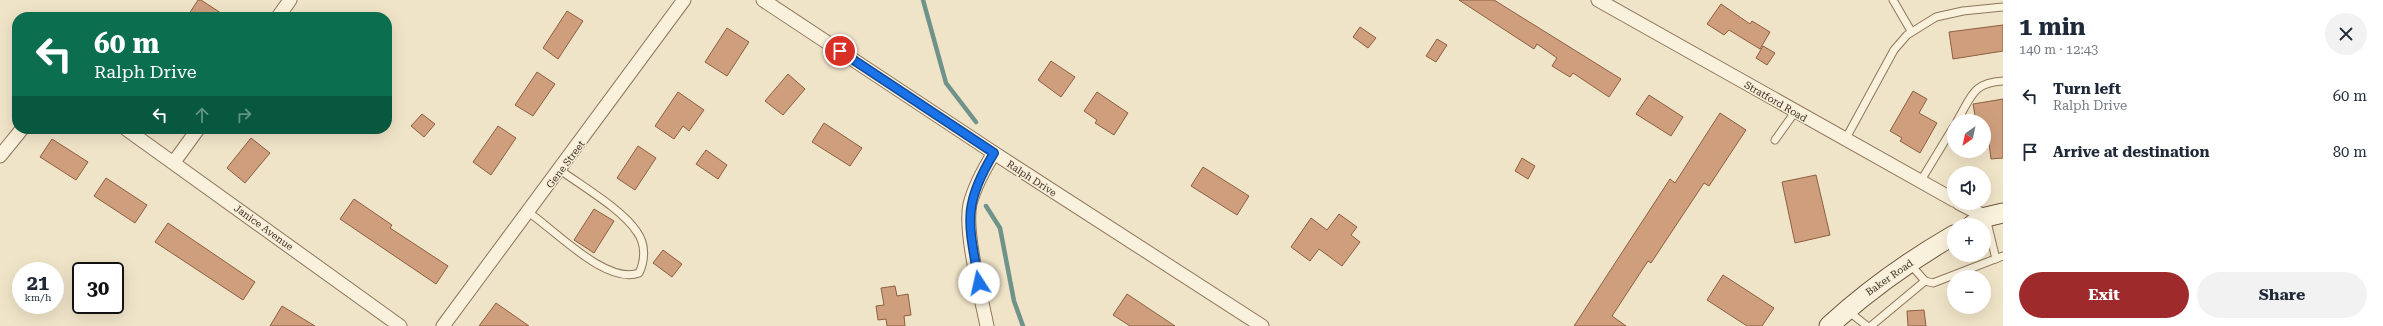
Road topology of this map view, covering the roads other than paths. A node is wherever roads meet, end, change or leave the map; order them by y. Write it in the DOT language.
graph roads {
  1 [pos="290,0"];
  2 [pos="684,0"];
  3 [pos="763,0"];
  4 [pos="1598,0"];
  5 [pos="1892,0"];
  6 [pos="2003,7"];
  7 [pos="282,12"];
  8 [pos="1911,31"];
  9 [pos="2003,81"];
  10 [pos="1794,112"];
  11 [pos="1961,114"];
  12 [pos="18,134"];
  13 [pos="133,134"];
  14 [pos="194,134"];
  15 [pos="1947,138"];
  16 [pos="1775,140"];
  17 [pos="1845,140"];
  18 [pos="994,153"];
  19 [pos="0,156"];
  20 [pos="174,162"];
  21 [pos="560,170"];
  22 [pos="1920,182"];
  23 [pos="1947,196"];
  24 [pos="1971,210"];
  25 [pos="528,212"];
  26 [pos="1985,218"];
  27 [pos="1991,231"];
  28 [pos="1947,239"];
  29 [pos="2000,257"];
  30 [pos="1908,263"];
  31 [pos="1925,281"];
  32 [pos="1847,310"];
  33 [pos="400,326"];
  34 [pos="443,326"];
  35 [pos="987,326"];
  36 [pos="1262,326"];
  37 [pos="1829,326"];
  38 [pos="1867,326"];
  39 [pos="1871,326"];
  1 -- 7 [label="street"];
  2 -- 21 [label="street, Gene Street"];
  3 -- 18 [label="street, Ralph Drive"];
  4 -- 10 [label="street, Stratford Road"];
  5 -- 8 [label="lane"];
  6 -- 8 [label="lane"];
  8 -- 17 [label="lane"];
  9 -- 11 [label="lane"];
  10 -- 16 [label="lane"];
  10 -- 17 [label="street, Stratford Road"];
  12 -- 19 [label="street"];
  13 -- 20 [label="street, Janice Avenue"];
  14 -- 20 [label="street"];
  15 -- 22 [label="lane"];
  17 -- 22 [label="street, Stratford Road"];
  18 -- 35 [label="street"];
  18 -- 36 [label="street, Ralph Drive"];
  20 -- 33 [label="street, Janice Avenue"];
  21 -- 25 [label="street, Gene Street"];
  21 -- 25 [label="lane"];
  22 -- 23 [label="street, Stratford Road"];
  24 -- 26 [label="street"];
  25 -- 34 [label="street, Gene Street"];
  27 -- 29 [label="lane"];
  28 -- 30 [label="street, Baker Road"];
  29 -- 31 [label="lane"];
  30 -- 31 [label="lane"];
  30 -- 32 [label="street, Baker Road"];
  31 -- 39 [label="lane"];
  32 -- 37 [label="street, Baker Road"];
  32 -- 38 [label="lane"];
}
